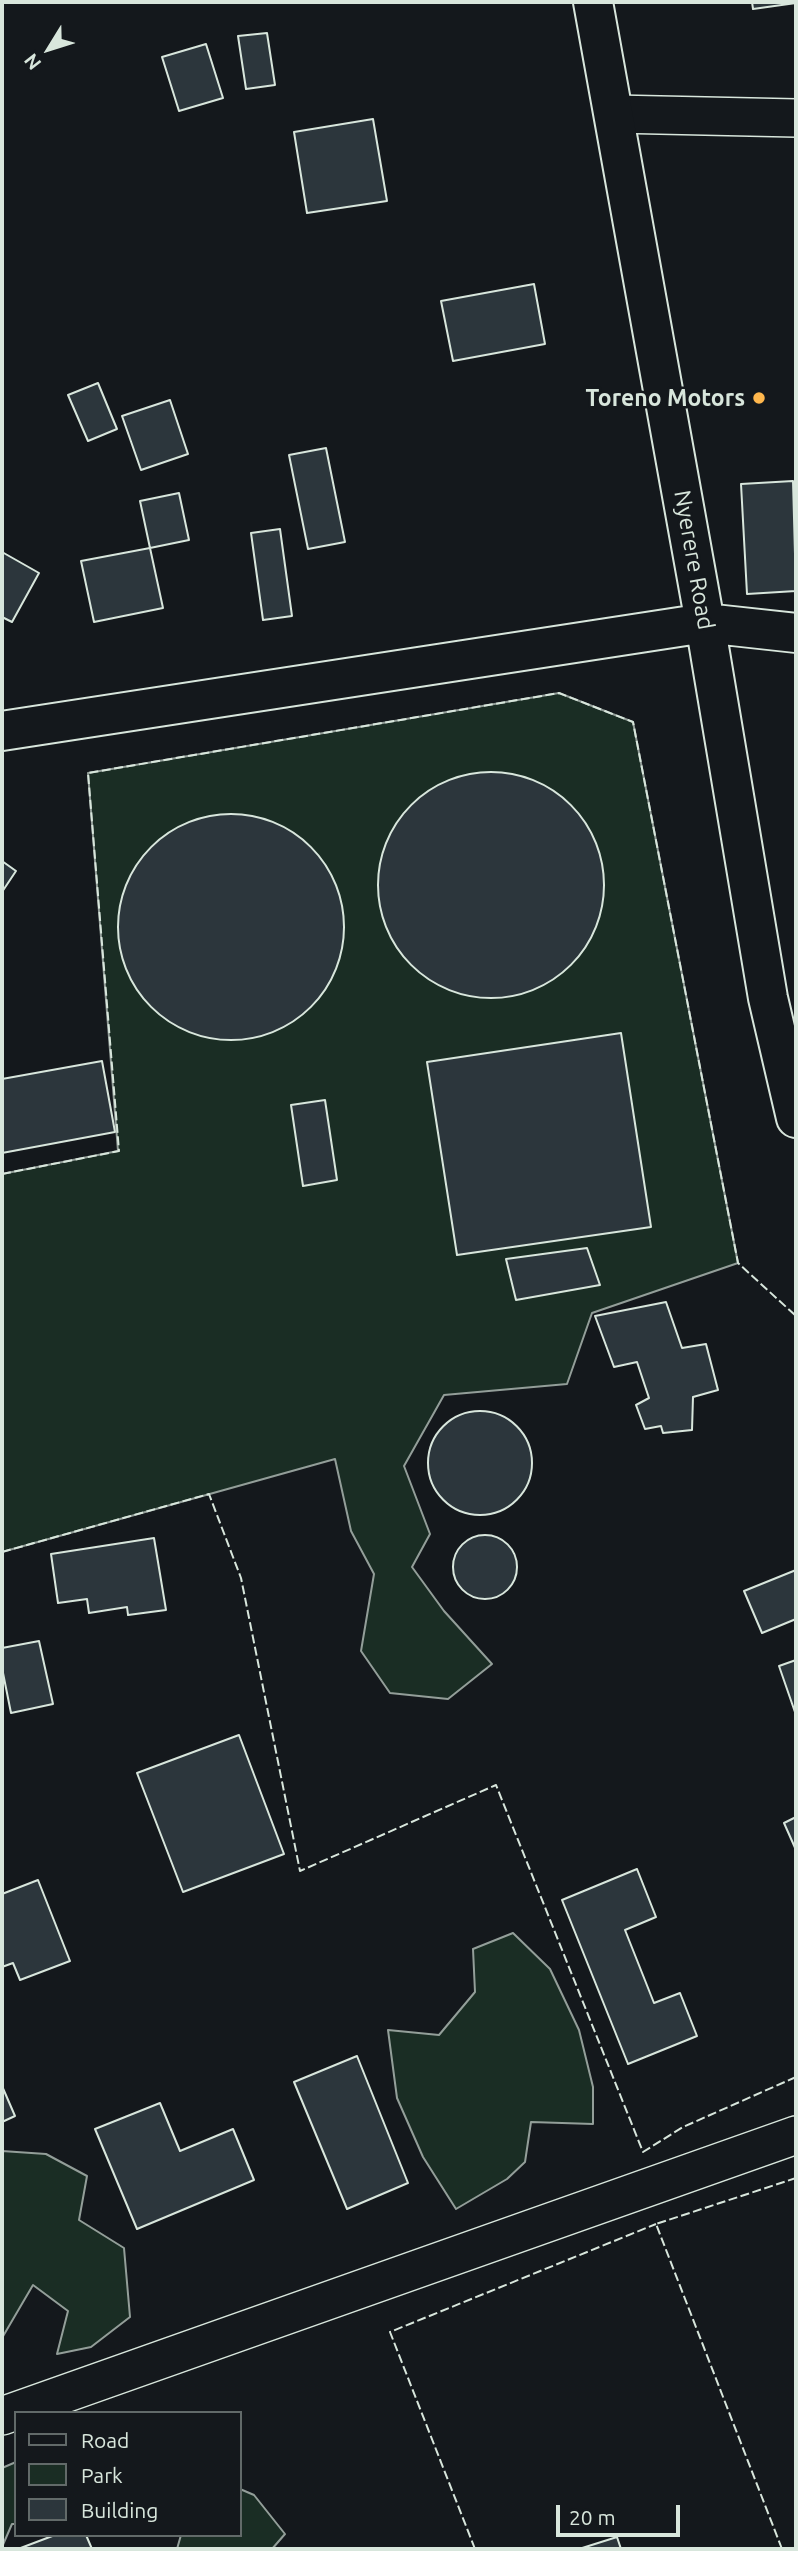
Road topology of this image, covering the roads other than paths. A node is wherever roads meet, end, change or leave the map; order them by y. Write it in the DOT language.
graph roads {
  1 [pos="593,2"];
  2 [pos="614,114"];
  3 [pos="796,118"];
  4 [pos="705,623"];
  5 [pos="796,633"];
  6 [pos="2,731"];
  7 [pos="796,1118"];
  8 [pos="796,2134"];
  9 [pos="16,2411"];
  1 -- 2 [label="main road, Nyerere Road"];
  2 -- 3 [label="street"];
  2 -- 4 [label="main road, Nyerere Road"];
  4 -- 5 [label="main road"];
  4 -- 6 [label="main road"];
  4 -- 7 [label="main road, Nyerere Road"];
  8 -- 9 [label="street"];
}
